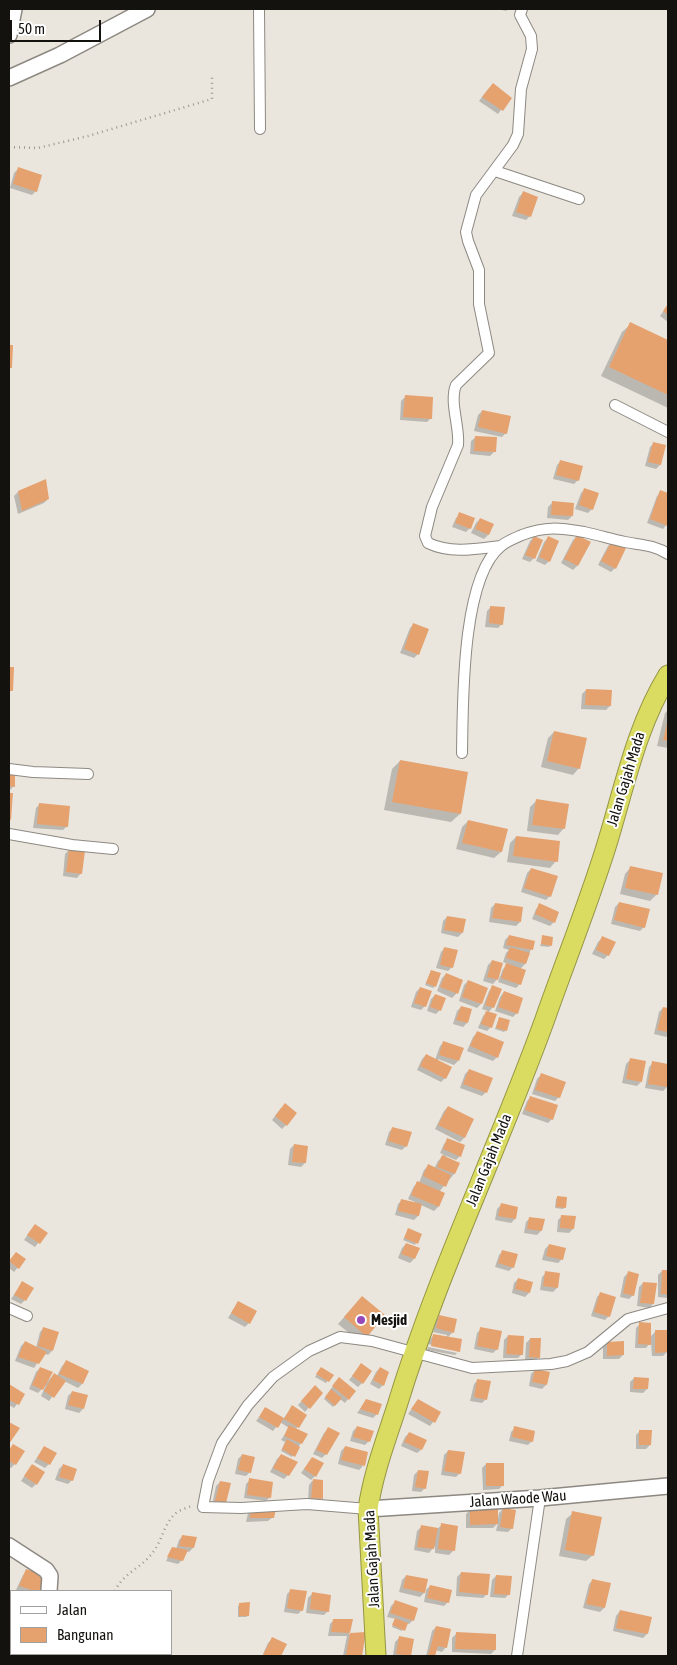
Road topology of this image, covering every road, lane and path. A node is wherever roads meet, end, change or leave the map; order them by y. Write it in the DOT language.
graph roads {
  1 [pos="14,9"];
  2 [pos="147,9"];
  3 [pos="259,9"];
  4 [pos="522,9"];
  5 [pos="9,35"];
  6 [pos="212,76"];
  7 [pos="9,78"];
  8 [pos="260,129"];
  9 [pos="9,147"];
  10 [pos="495,172"];
  11 [pos="579,199"];
  12 [pos="615,405"];
  13 [pos="668,432"];
  14 [pos="500,546"];
  15 [pos="668,554"];
  16 [pos="668,675"];
  17 [pos="462,753"];
  18 [pos="9,769"];
  19 [pos="88,774"];
  20 [pos="9,834"];
  21 [pos="113,848"];
  22 [pos="9,1308"];
  23 [pos="668,1308"];
  24 [pos="28,1316"];
  25 [pos="413,1352"];
  26 [pos="668,1486"];
  27 [pos="540,1498"];
  28 [pos="203,1507"];
  29 [pos="368,1509"];
  30 [pos="9,1546"];
  31 [pos="49,1590"];
  32 [pos="115,1590"];
  33 [pos="376,1656"];
  34 [pos="517,1656"];
  1 -- 5 [label="street"];
  2 -- 7 [label="street"];
  3 -- 8 [label="street"];
  4 -- 10 [label="street"];
  6 -- 9 [label="path"];
  10 -- 11 [label="street"];
  10 -- 14 [label="street"];
  12 -- 13 [label="street"];
  14 -- 15 [label="street"];
  14 -- 17 [label="street"];
  16 -- 25 [label="highway, Jalan Gajah Mada"];
  18 -- 19 [label="street"];
  20 -- 21 [label="street"];
  22 -- 24 [label="street"];
  23 -- 25 [label="street"];
  25 -- 28 [label="street"];
  25 -- 29 [label="highway, Jalan Gajah Mada"];
  26 -- 27 [label="street, Jalan Waode Wau"];
  27 -- 29 [label="street, Jalan Waode Wau"];
  27 -- 34 [label="street"];
  28 -- 29 [label="street"];
  28 -- 32 [label="path"];
  29 -- 33 [label="highway, Jalan Gajah Mada"];
  30 -- 31 [label="street"];
}
